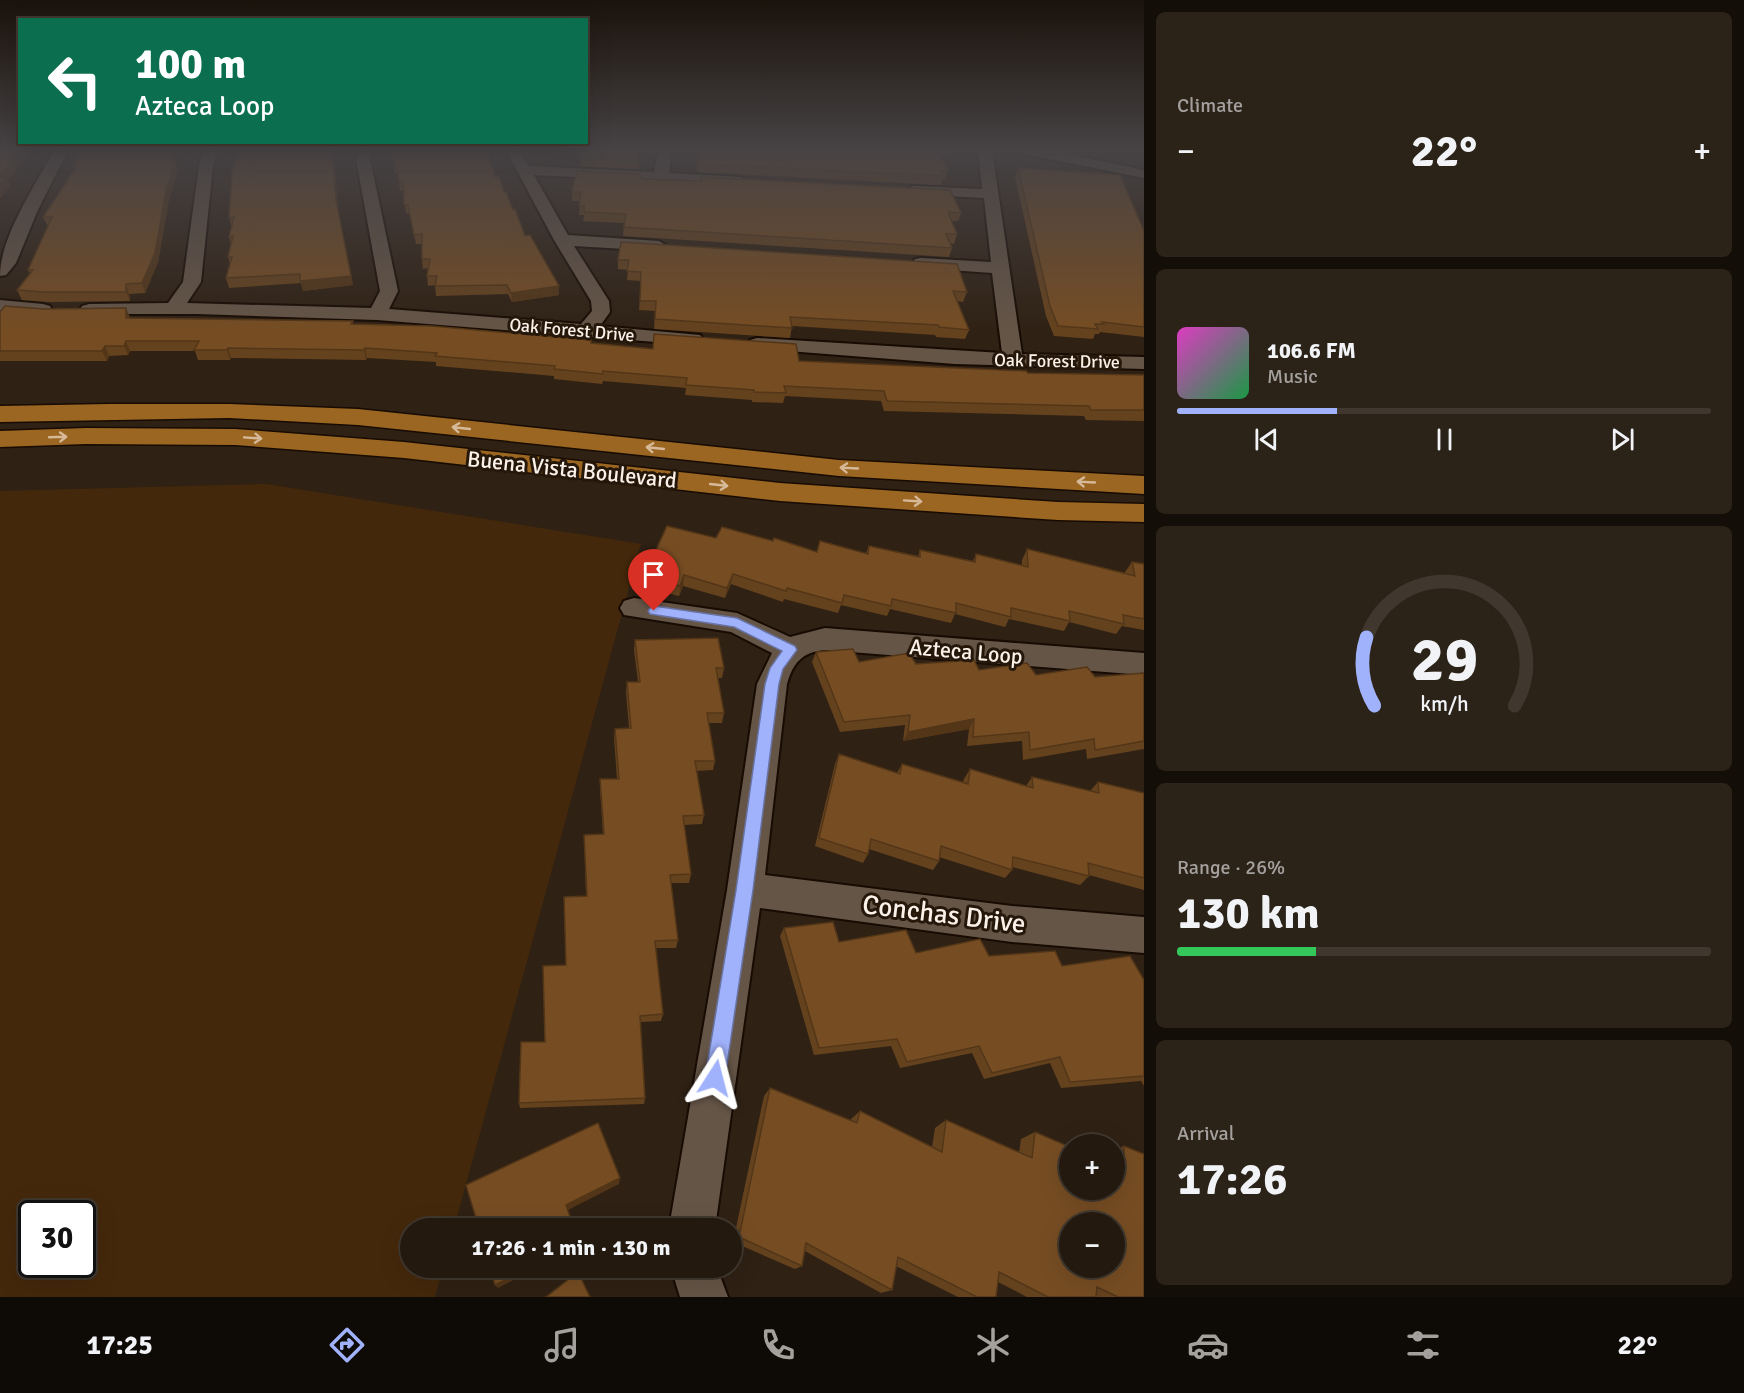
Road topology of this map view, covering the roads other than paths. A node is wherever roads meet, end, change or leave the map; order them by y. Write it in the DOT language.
graph roads {
  1 [pos="29,211"];
  2 [pos="201,211"];
  3 [pos="373,211"];
  4 [pos="545,211"];
  5 [pos="992,211"];
  6 [pos="562,240"];
  7 [pos="681,248"];
  8 [pos="905,262"];
  9 [pos="1000,268"];
  10 [pos="0,271"];
  11 [pos="0,306"];
  12 [pos="174,308"];
  13 [pos="377,314"];
  14 [pos="586,331"];
  15 [pos="712,341"];
  16 [pos="735,342"];
  17 [pos="1013,359"];
  18 [pos="1144,363"];
  19 [pos="0,414"];
  20 [pos="0,439"];
  21 [pos="1144,485"];
  22 [pos="1144,513"];
  23 [pos="634,608"];
  24 [pos="791,650"];
  25 [pos="1144,664"];
  26 [pos="745,890"];
  27 [pos="1144,935"];
  28 [pos="694,1218"];
  29 [pos="696,1278"];
  30 [pos="704,1297"];
  1 -- 10 [label="street"];
  2 -- 12 [label="street"];
  3 -- 13 [label="street"];
  4 -- 6 [label="street"];
  5 -- 9 [label="street"];
  6 -- 7 [label="street"];
  6 -- 14 [label="street"];
  8 -- 9 [label="street"];
  9 -- 17 [label="street"];
  11 -- 12 [label="street, Oak Forest Drive"];
  12 -- 13 [label="street, Oak Forest Drive"];
  13 -- 14 [label="street, Oak Forest Drive"];
  14 -- 15 [label="street, Oak Forest Drive"];
  16 -- 17 [label="street, Oak Forest Drive"];
  17 -- 18 [label="street, Oak Forest Drive"];
  21 -- 19 [label="main road, Buena Vista Boulevard, one-way"];
  20 -- 22 [label="main road, Buena Vista Boulevard, one-way"];
  23 -- 24 [label="street"];
  24 -- 25 [label="street, Azteca Loop"];
  24 -- 26 [label="street"];
  26 -- 27 [label="street, Conchas Drive"];
  26 -- 28 [label="street"];
  29 -- 30 [label="street"];
}
